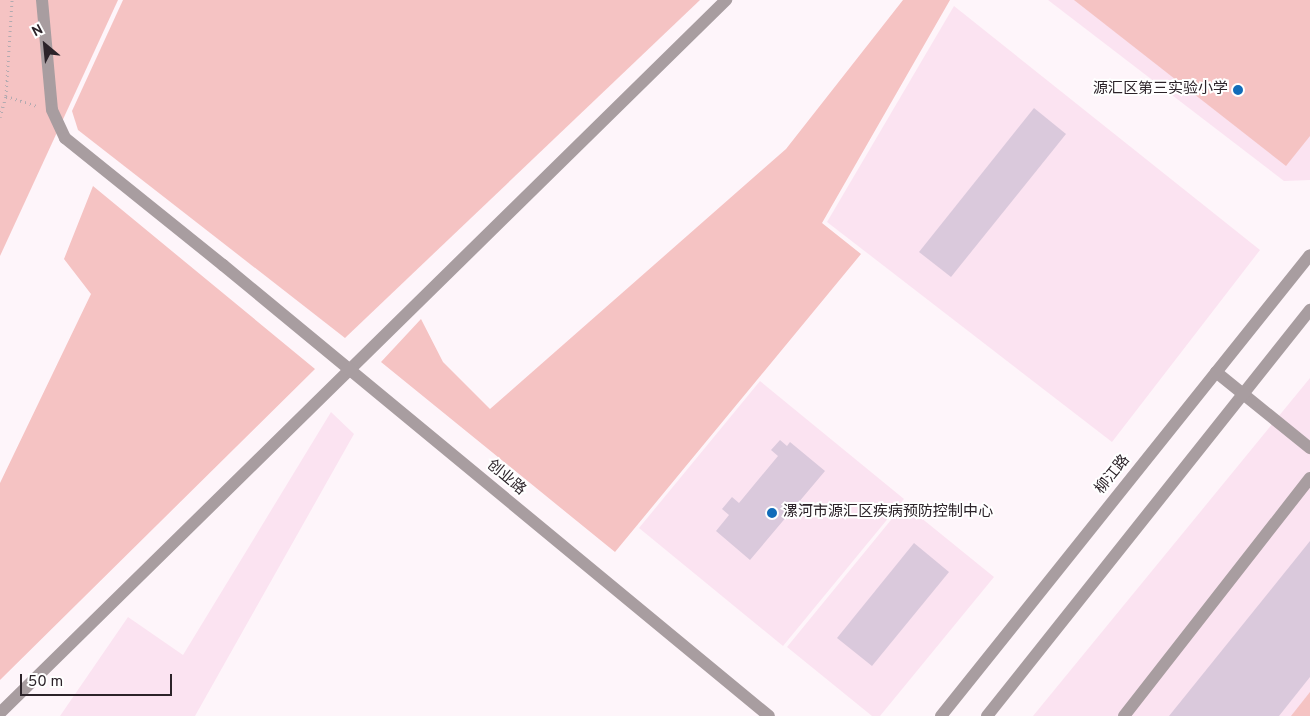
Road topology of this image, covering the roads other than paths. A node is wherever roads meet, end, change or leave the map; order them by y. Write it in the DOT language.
graph roads {
  1 [pos="42,0"];
  2 [pos="726,0"];
  3 [pos="1310,254"];
  4 [pos="1310,310"];
  5 [pos="350,370"];
  6 [pos="1216,372"];
  7 [pos="1310,448"];
  8 [pos="1310,478"];
  9 [pos="0,713"];
  10 [pos="768,716"];
  11 [pos="941,716"];
  12 [pos="987,716"];
  13 [pos="1124,716"];
  1 -- 5 [label="street, 创业路"];
  2 -- 5 [label="street"];
  3 -- 6 [label="street, 柳江路"];
  4 -- 12 [label="street"];
  5 -- 9 [label="street"];
  5 -- 10 [label="street, 创业路"];
  6 -- 7 [label="street"];
  6 -- 11 [label="street, 柳江路"];
  8 -- 13 [label="street"];
}
